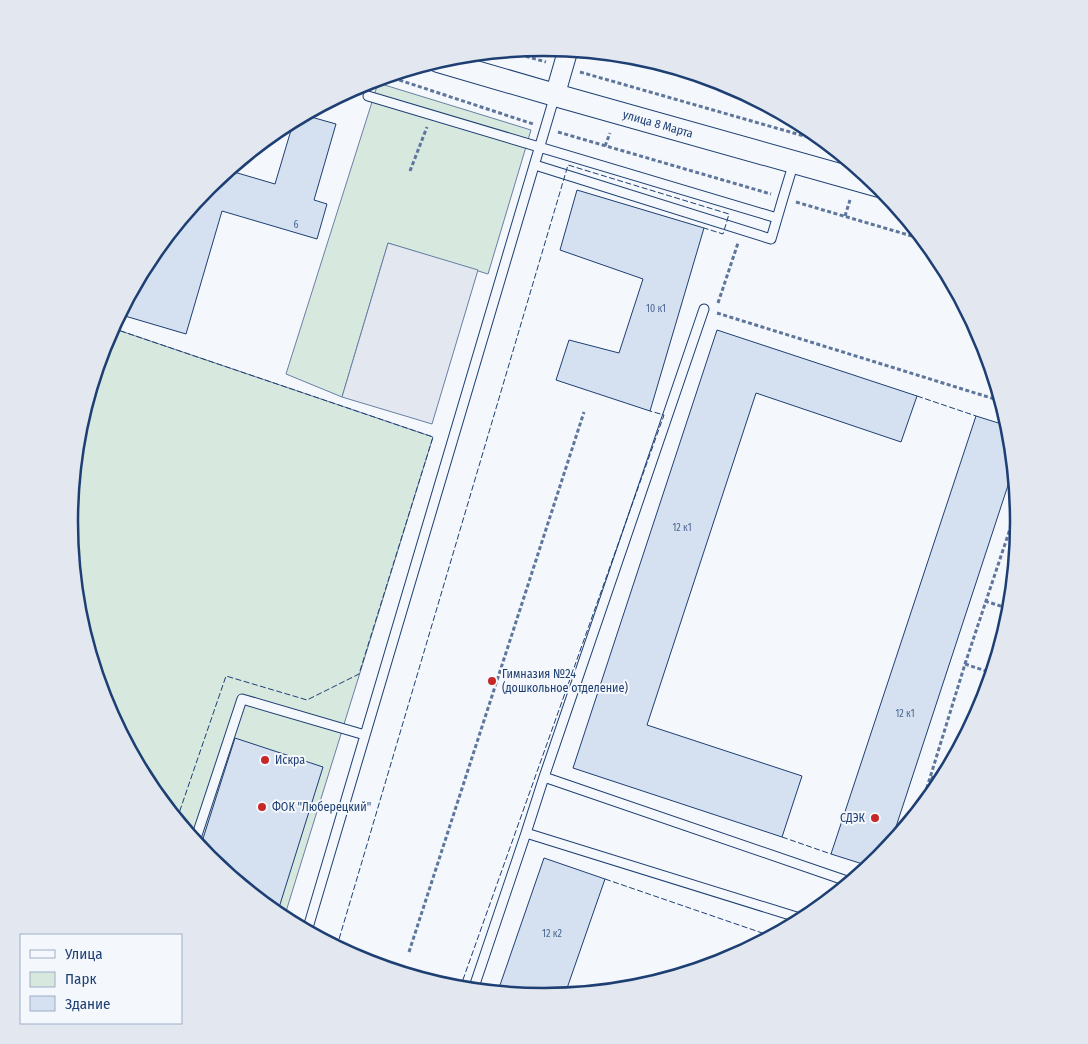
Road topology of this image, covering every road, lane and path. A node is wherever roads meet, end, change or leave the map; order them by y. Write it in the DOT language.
graph roads {
  1 [pos="551,56"];
  2 [pos="566,58"];
  3 [pos="452,65"];
  4 [pos="398,80"];
  5 [pos="556,95"];
  6 [pos="368,96"];
  7 [pos="431,114"];
  8 [pos="546,128"];
  9 [pos="803,135"];
  10 [pos="540,146"];
  11 [pos="794,162"];
  12 [pos="535,165"];
  13 [pos="410,171"];
  14 [pos="860,181"];
  15 [pos="783,198"];
  16 [pos="777,218"];
  17 [pos="743,230"];
  18 [pos="912,236"];
  19 [pos="704,309"];
  20 [pos="715,312"];
  21 [pos="993,399"];
  22 [pos="584,412"];
  23 [pos="1010,529"];
  24 [pos="985,601"];
  25 [pos="1002,606"];
  26 [pos="965,664"];
  27 [pos="985,671"];
  28 [pos="365,736"];
  29 [pos="931,777"];
  30 [pos="544,778"];
  31 [pos="928,785"];
  32 [pos="198,833"];
  33 [pos="526,833"];
  34 [pos="842,879"];
  35 [pos="792,916"];
  36 [pos="308,923"];
  37 [pos="409,952"];
  38 [pos="475,983"];
  1 -- 2 [label="path"];
  2 -- 5 [label="street"];
  2 -- 9 [label="path"];
  3 -- 5 [label="street, улица 8 Марта"];
  4 -- 8 [label="path"];
  5 -- 8 [label="lane"];
  5 -- 11 [label="street, улица 8 Марта"];
  6 -- 7 [label="lane"];
  7 -- 10 [label="lane"];
  7 -- 13 [label="path"];
  8 -- 10 [label="lane"];
  8 -- 15 [label="path"];
  10 -- 12 [label="lane"];
  10 -- 16 [label="lane"];
  11 -- 14 [label="street, улица 8 Марта"];
  11 -- 15 [label="lane"];
  12 -- 17 [label="lane"];
  12 -- 28 [label="lane"];
  15 -- 16 [label="lane"];
  15 -- 18 [label="path"];
  16 -- 17 [label="lane"];
  17 -- 20 [label="path"];
  19 -- 20 [label="path"];
  19 -- 30 [label="lane"];
  20 -- 21 [label="path"];
  22 -- 37 [label="path"];
  23 -- 24 [label="path"];
  24 -- 25 [label="path"];
  24 -- 26 [label="path"];
  26 -- 27 [label="path"];
  26 -- 29 [label="path"];
  28 -- 32 [label="lane"];
  28 -- 36 [label="lane"];
  29 -- 31 [label="path"];
  30 -- 33 [label="lane"];
  30 -- 34 [label="lane"];
  33 -- 35 [label="lane"];
  33 -- 38 [label="lane"];
}
